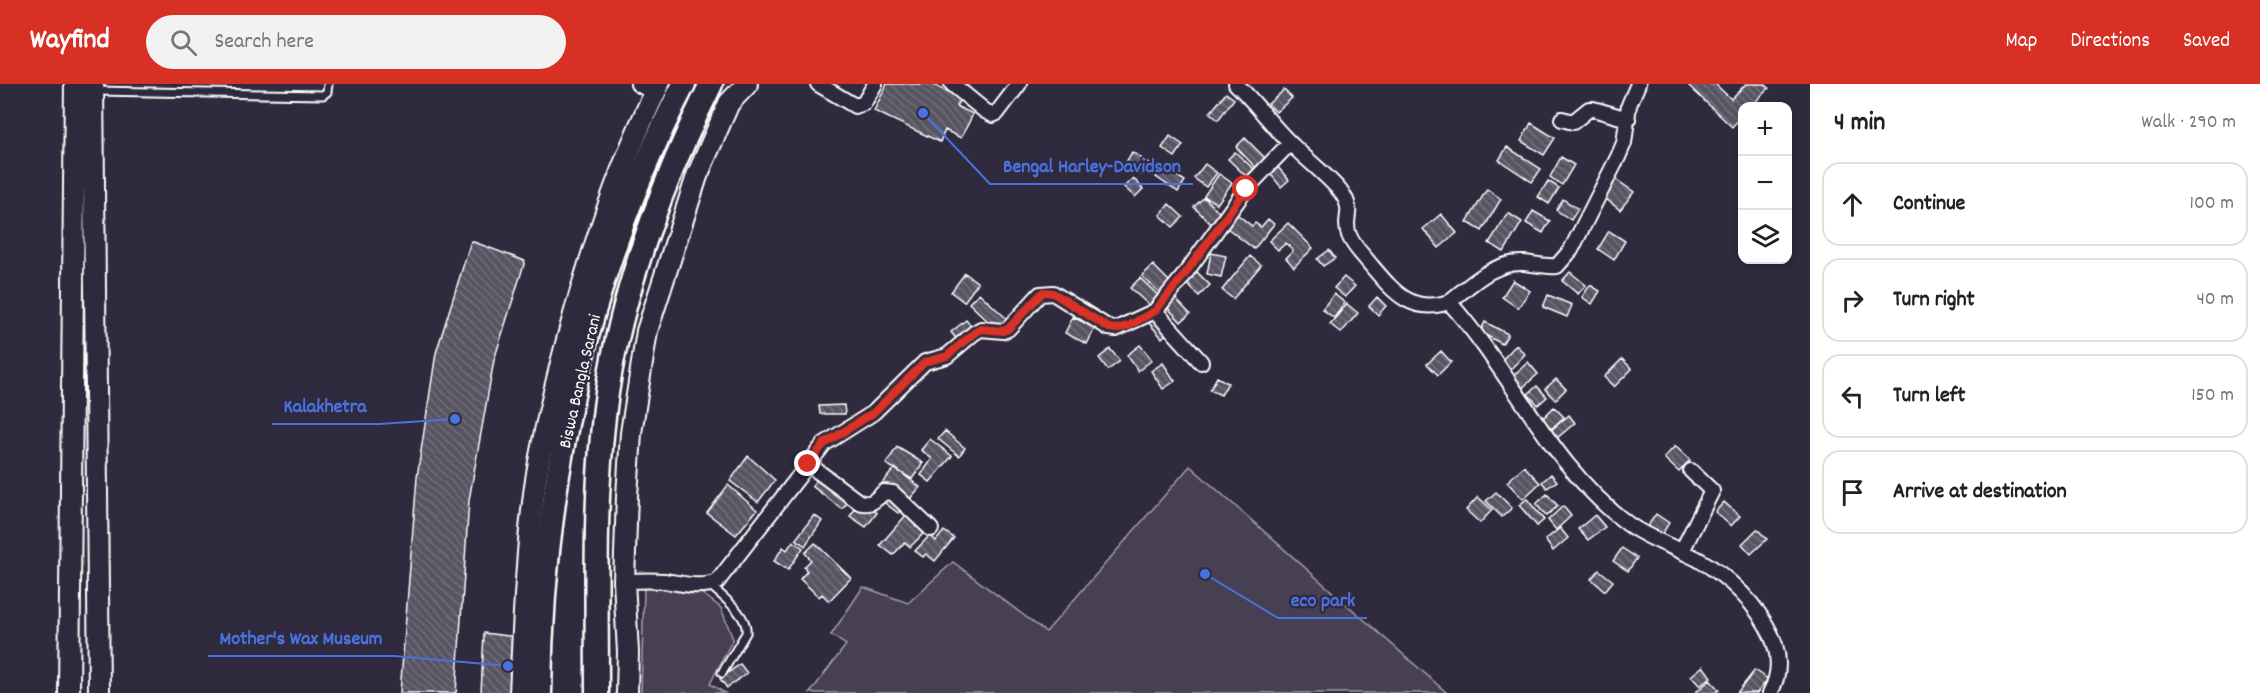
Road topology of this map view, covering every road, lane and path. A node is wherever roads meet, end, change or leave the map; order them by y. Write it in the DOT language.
graph roads {
  1 [pos="328,84"];
  2 [pos="684,84"];
  3 [pos="711,84"];
  4 [pos="747,84"];
  5 [pos="818,84"];
  6 [pos="876,84"];
  7 [pos="952,84"];
  8 [pos="1019,84"];
  9 [pos="1236,84"];
  10 [pos="1638,84"];
  11 [pos="87,86"];
  12 [pos="651,87"];
  13 [pos="1562,119"];
  14 [pos="1628,119"];
  15 [pos="1290,143"];
  16 [pos="1449,302"];
  17 [pos="1155,311"];
  18 [pos="1201,362"];
  19 [pos="808,464"];
  20 [pos="1691,471"];
  21 [pos="931,529"];
  22 [pos="1682,551"];
  23 [pos="624,581"];
  24 [pos="710,585"];
  25 [pos="722,674"];
  26 [pos="69,693"];
  27 [pos="99,693"];
  28 [pos="520,693"];
  29 [pos="540,693"];
  30 [pos="597,693"];
  31 [pos="627,693"];
  32 [pos="1770,693"];
  1 -- 11 [label="lane"];
  2 -- 29 [label="main road, Biswa Bangla Sarani"];
  3 -- 30 [label="main road, Biswa Bangla Sarani"];
  4 -- 23 [label="street"];
  5 -- 6 [label="street"];
  7 -- 8 [label="street"];
  9 -- 15 [label="street"];
  10 -- 14 [label="street"];
  11 -- 26 [label="street"];
  11 -- 27 [label="street"];
  12 -- 28 [label="street"];
  13 -- 14 [label="street"];
  14 -- 16 [label="street"];
  15 -- 16 [label="street"];
  15 -- 17 [label="street"];
  16 -- 22 [label="street"];
  17 -- 18 [label="street"];
  17 -- 19 [label="street"];
  19 -- 21 [label="street"];
  19 -- 24 [label="street"];
  20 -- 22 [label="street"];
  22 -- 32 [label="street"];
  23 -- 24 [label="street"];
  23 -- 31 [label="street"];
  24 -- 25 [label="lane"];
}
